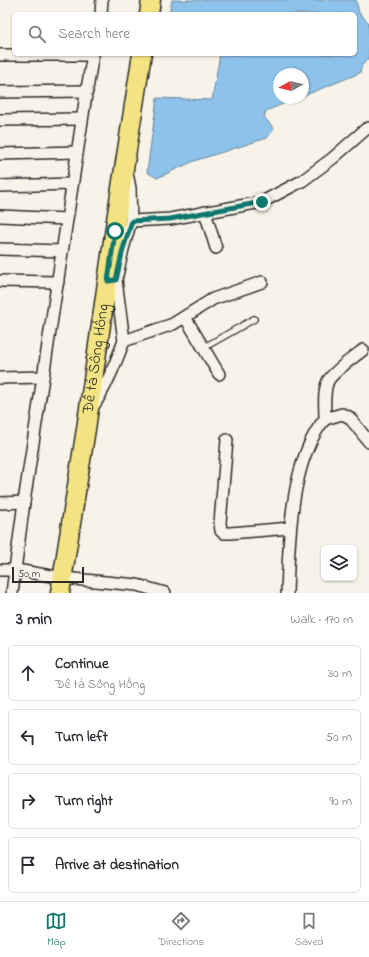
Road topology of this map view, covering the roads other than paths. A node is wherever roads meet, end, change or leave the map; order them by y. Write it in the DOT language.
graph roads {
  1 [pos="151,0"];
  2 [pos="149,12"];
  3 [pos="0,55"];
  4 [pos="12,55"];
  5 [pos="93,56"];
  6 [pos="142,56"];
  7 [pos="87,91"];
  8 [pos="0,92"];
  9 [pos="82,119"];
  10 [pos="0,120"];
  11 [pos="369,128"];
  12 [pos="77,152"];
  13 [pos="0,154"];
  14 [pos="126,162"];
  15 [pos="72,184"];
  16 [pos="0,186"];
  17 [pos="205,212"];
  18 [pos="0,216"];
  19 [pos="67,219"];
  20 [pos="132,221"];
  21 [pos="216,248"];
  22 [pos="0,249"];
  23 [pos="62,251"];
  24 [pos="112,280"];
  25 [pos="0,281"];
  26 [pos="58,282"];
  27 [pos="262,282"];
  28 [pos="185,317"];
  29 [pos="254,319"];
  30 [pos="124,341"];
  31 [pos="203,348"];
  32 [pos="363,350"];
  33 [pos="219,374"];
  34 [pos="43,377"];
  35 [pos="0,378"];
  36 [pos="89,411"];
  37 [pos="325,419"];
  38 [pos="227,440"];
  39 [pos="369,442"];
  40 [pos="24,502"];
  41 [pos="0,503"];
  42 [pos="290,528"];
  43 [pos="0,570"];
  44 [pos="16,570"];
  45 [pos="61,586"];
  46 [pos="12,593"];
  47 [pos="166,593"];
  48 [pos="287,593"];
  1 -- 2 [label="main road"];
  3 -- 4 [label="street"];
  5 -- 7 [label="street"];
  6 -- 14 [label="main road, Đê tả Sông Hồng"];
  7 -- 8 [label="street"];
  7 -- 9 [label="street"];
  9 -- 10 [label="street"];
  9 -- 12 [label="street"];
  11 -- 17 [label="street"];
  12 -- 13 [label="street"];
  12 -- 15 [label="street"];
  14 -- 20 [label="street"];
  14 -- 24 [label="main road, Đê tả Sông Hồng"];
  15 -- 16 [label="street"];
  15 -- 19 [label="street"];
  17 -- 20 [label="street"];
  17 -- 21 [label="street"];
  18 -- 19 [label="street"];
  19 -- 23 [label="street"];
  20 -- 24 [label="street"];
  22 -- 23 [label="street"];
  23 -- 26 [label="street"];
  24 -- 30 [label="street"];
  24 -- 36 [label="main road, Đê tả Sông Hồng"];
  25 -- 26 [label="street"];
  26 -- 34 [label="street"];
  27 -- 28 [label="street"];
  28 -- 30 [label="street"];
  28 -- 31 [label="street"];
  29 -- 31 [label="lane"];
  30 -- 36 [label="street"];
  31 -- 33 [label="street"];
  32 -- 37 [label="street"];
  34 -- 35 [label="street"];
  34 -- 40 [label="street"];
  36 -- 45 [label="main road, Đê tả Sông Hồng"];
  37 -- 39 [label="street"];
  37 -- 42 [label="street"];
  38 -- 42 [label="street"];
  40 -- 41 [label="street"];
  40 -- 44 [label="street"];
  42 -- 48 [label="street"];
  43 -- 44 [label="street"];
  44 -- 45 [label="street"];
  44 -- 46 [label="street"];
  45 -- 47 [label="street"];
}
